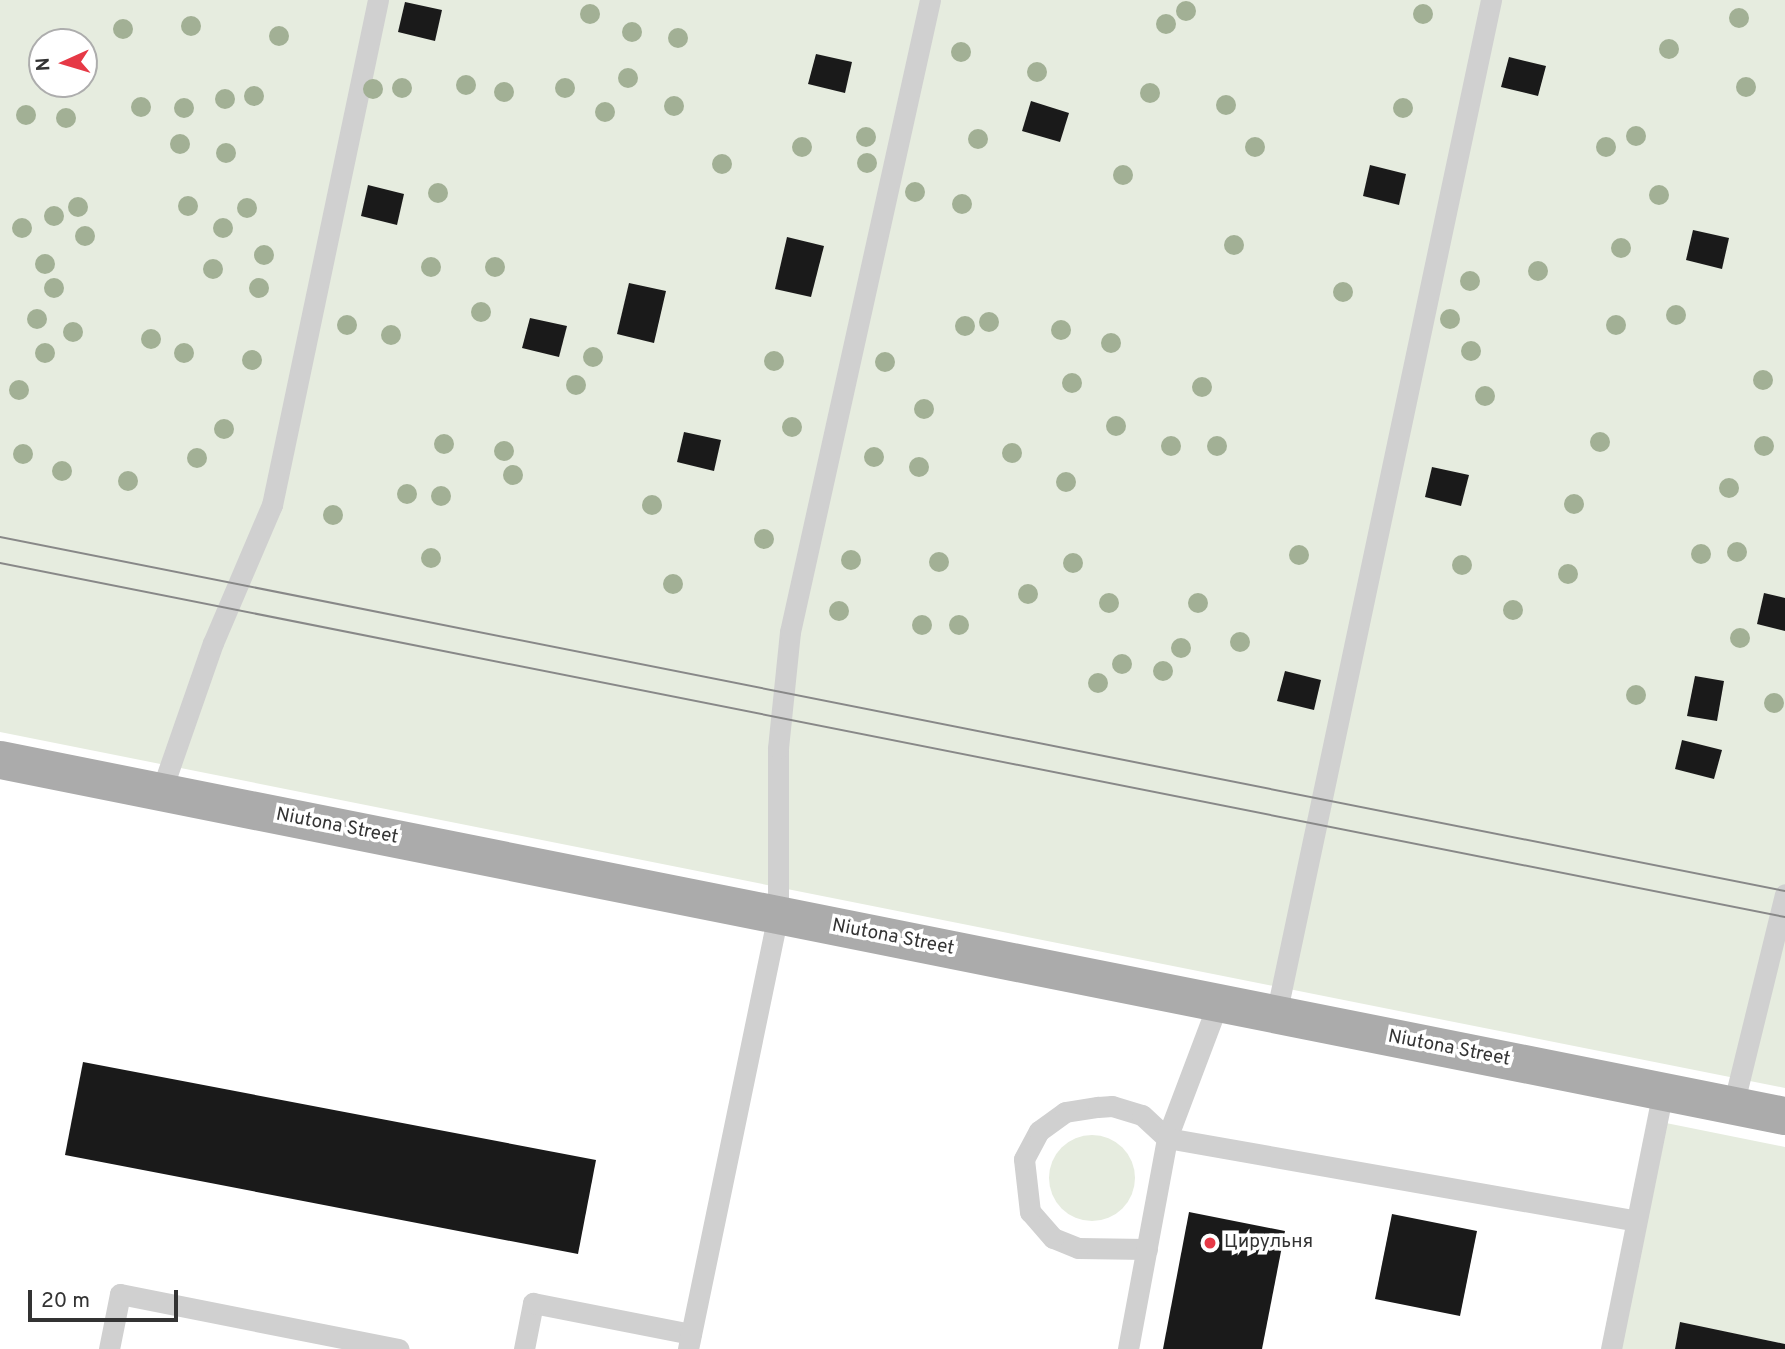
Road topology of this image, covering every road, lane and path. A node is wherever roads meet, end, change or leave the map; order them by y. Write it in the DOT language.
graph roads {
  1 [pos="378,0"];
  2 [pos="930,0"];
  3 [pos="1491,0"];
  4 [pos="0,760"];
  5 [pos="161,792"];
  6 [pos="1785,894"];
  7 [pos="778,915"];
  8 [pos="1218,1003"];
  9 [pos="1276,1015"];
  10 [pos="1662,1091"];
  11 [pos="1733,1106"];
  12 [pos="1785,1116"];
  13 [pos="1167,1138"];
  14 [pos="1636,1221"];
  15 [pos="1147,1249"];
  16 [pos="690,1342"];
  17 [pos="109,1349"];
  18 [pos="399,1349"];
  19 [pos="524,1349"];
  20 [pos="1128,1349"];
  21 [pos="1611,1349"];
  1 -- 5 [label="lane"];
  2 -- 7 [label="lane"];
  3 -- 9 [label="lane"];
  4 -- 5 [label="main road, Niutona Street"];
  5 -- 7 [label="main road, Niutona Street"];
  6 -- 11 [label="lane"];
  7 -- 8 [label="main road, Niutona Street"];
  7 -- 16 [label="lane"];
  8 -- 9 [label="main road, Niutona Street"];
  8 -- 13 [label="lane"];
  9 -- 10 [label="main road, Niutona Street"];
  10 -- 11 [label="main road, Niutona Street"];
  10 -- 14 [label="lane"];
  11 -- 12 [label="main road, Niutona Street"];
  13 -- 14 [label="lane"];
  13 -- 15 [label="lane"];
  13 -- 15 [label="lane"];
  14 -- 21 [label="lane"];
  15 -- 20 [label="lane"];
  16 -- 19 [label="lane"];
  17 -- 18 [label="lane"];
}
